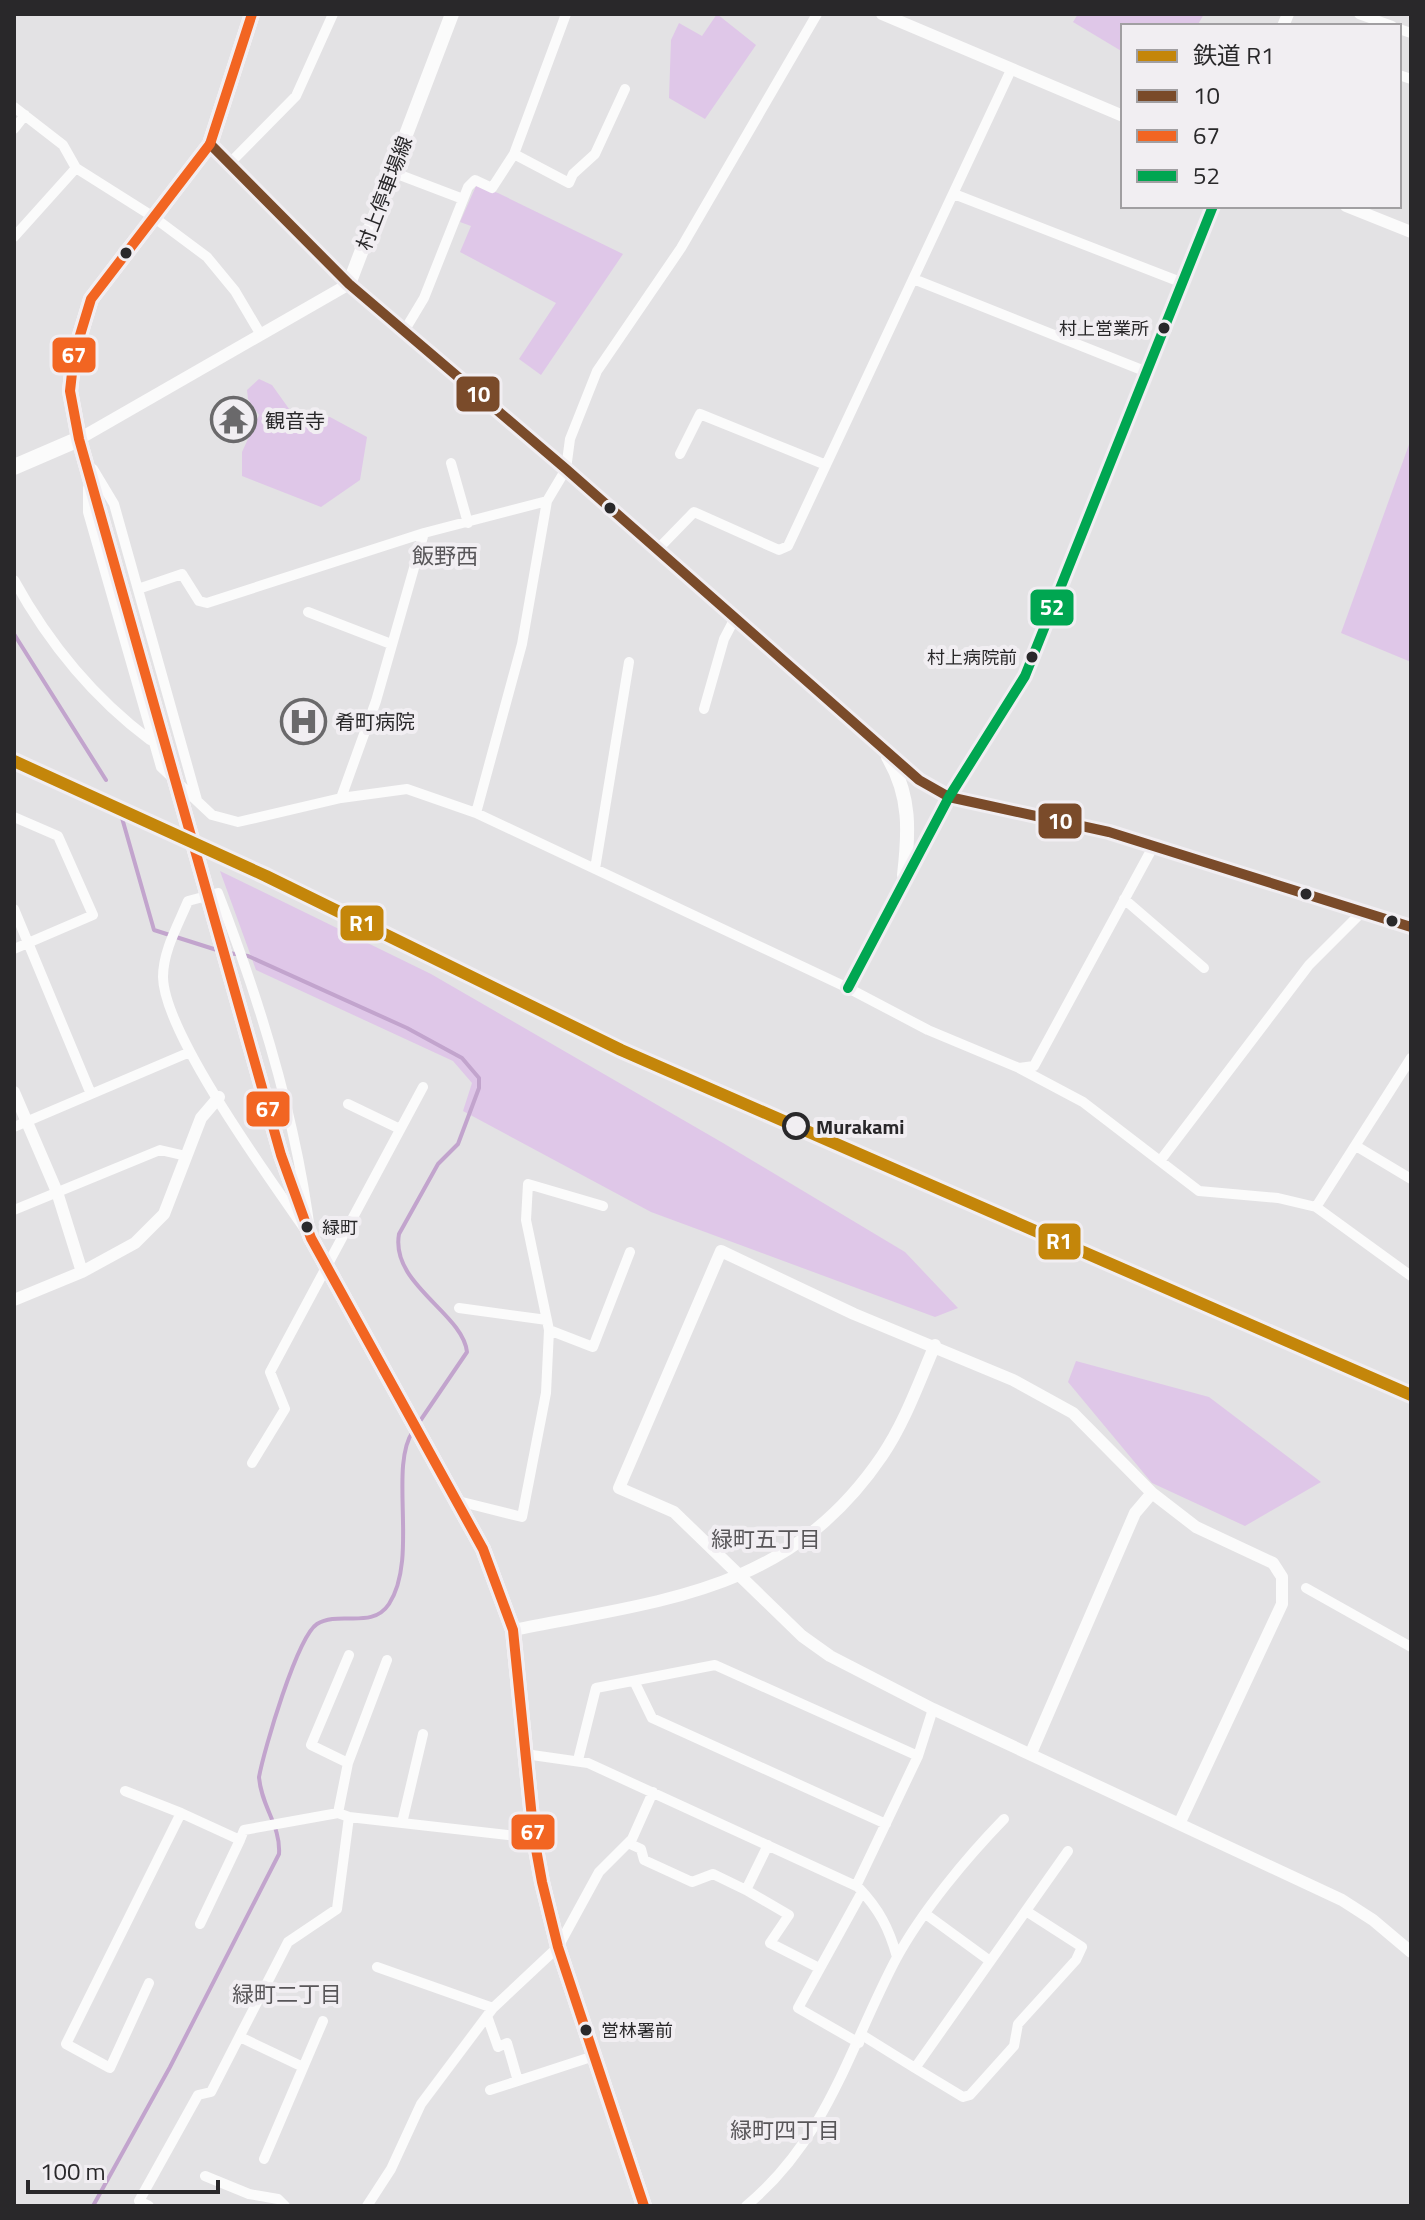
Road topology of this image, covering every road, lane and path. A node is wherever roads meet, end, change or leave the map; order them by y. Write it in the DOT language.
graph roads {
  1 [pos="252,14"];
  2 [pos="333,14"];
  3 [pos="452,14"];
  4 [pos="566,14"];
  5 [pos="817,14"];
  6 [pos="882,14"];
  7 [pos="1359,14"];
  8 [pos="1386,24"];
  9 [pos="1011,70"];
  10 [pos="625,89"];
  11 [pos="14,107"];
  12 [pos="25,115"];
  13 [pos="1121,115"];
  14 [pos="14,129"];
  15 [pos="210,144"];
  16 [pos="514,154"];
  17 [pos="229,164"];
  18 [pos="76,168"];
  19 [pos="392,172"];
  20 [pos="954,194"];
  21 [pos="463,199"];
  22 [pos="1212,208"];
  23 [pos="1351,208"];
  24 [pos="152,216"];
  25 [pos="1411,232"];
  26 [pos="14,237"];
  27 [pos="916,280"];
  28 [pos="1183,283"];
  29 [pos="349,284"];
  30 [pos="403,333"];
  31 [pos="261,335"];
  32 [pos="1147,372"];
  33 [pos="79,439"];
  34 [pos="680,454"];
  35 [pos="88,462"];
  36 [pos="451,463"];
  37 [pos="826,465"];
  38 [pos="14,467"];
  39 [pos="566,469"];
  40 [pos="547,501"];
  41 [pos="468,523"];
  42 [pos="424,533"];
  43 [pos="658,549"];
  44 [pos="14,580"];
  45 [pos="138,589"];
  46 [pos="308,612"];
  47 [pos="735,618"];
  48 [pos="391,644"];
  49 [pos="629,662"];
  50 [pos="704,709"];
  51 [pos="150,740"];
  52 [pos="883,749"];
  53 [pos="949,797"];
  54 [pos="341,798"];
  55 [pos="197,802"];
  56 [pos="476,813"];
  57 [pos="14,817"];
  58 [pos="1154,845"];
  59 [pos="595,869"];
  60 [pos="903,884"];
  61 [pos="1124,899"];
  62 [pos="14,909"];
  63 [pos="1361,913"];
  64 [pos="1411,927"];
  65 [pos="28,943"];
  66 [pos="14,949"];
  67 [pos="1204,968"];
  68 [pos="848,988"];
  69 [pos="190,1052"];
  70 [pos="1411,1058"];
  71 [pos="1019,1068"];
  72 [pos="423,1087"];
  73 [pos="14,1092"];
  74 [pos="91,1094"];
  75 [pos="219,1097"];
  76 [pos="348,1104"];
  77 [pos="20,1124"];
  78 [pos="400,1129"];
  79 [pos="1356,1146"];
  80 [pos="186,1156"];
  81 [pos="1160,1161"];
  82 [pos="1411,1179"];
  83 [pos="57,1192"];
  84 [pos="603,1206"];
  85 [pos="1316,1207"];
  86 [pos="14,1210"];
  87 [pos="311,1238"];
  88 [pos="630,1252"];
  89 [pos="324,1266"];
  90 [pos="82,1272"];
  91 [pos="1411,1276"];
  92 [pos="14,1300"];
  93 [pos="459,1308"];
  94 [pos="548,1325"];
  95 [pos="935,1345"];
  96 [pos="252,1463"];
  97 [pos="1152,1493"];
  98 [pos="458,1501"];
  99 [pos="740,1578"];
  100 [pos="1306,1588"];
  101 [pos="513,1630"];
  102 [pos="1411,1647"];
  103 [pos="349,1655"];
  104 [pos="387,1660"];
  105 [pos="635,1683"];
  106 [pos="933,1709"];
  107 [pos="423,1734"];
  108 [pos="1031,1753"];
  109 [pos="525,1754"];
  110 [pos="918,1756"];
  111 [pos="578,1760"];
  112 [pos="348,1763"];
  113 [pos="125,1791"];
  114 [pos="653,1792"];
  115 [pos="181,1813"];
  116 [pos="343,1815"];
  117 [pos="1004,1819"];
  118 [pos="1180,1822"];
  119 [pos="402,1823"];
  120 [pos="886,1824"];
  121 [pos="534,1838"];
  122 [pos="240,1840"];
  123 [pos="628,1843"];
  124 [pos="768,1845"];
  125 [pos="1068,1851"];
  126 [pos="859,1889"];
  127 [pos="746,1890"];
  128 [pos="1026,1911"];
  129 [pos="927,1915"];
  130 [pos="200,1924"];
  131 [pos="558,1947"];
  132 [pos="1411,1952"];
  133 [pos="897,1957"];
  134 [pos="990,1961"];
  135 [pos="377,1967"];
  136 [pos="819,1968"];
  137 [pos="149,1983"];
  138 [pos="490,2012"];
  139 [pos="323,2021"];
  140 [pos="240,2037"];
  141 [pos="860,2039"];
  142 [pos="594,2056"];
  143 [pos="303,2067"];
  144 [pos="915,2068"];
  145 [pos="518,2081"];
  146 [pos="490,2090"];
  147 [pos="264,2159"];
  148 [pos="205,2176"];
  149 [pos="149,2206"];
  150 [pos="285,2206"];
  151 [pos="367,2206"];
  152 [pos="644,2206"];
  153 [pos="746,2206"];
  1 -- 15 [label="main road"];
  2 -- 17 [label="street"];
  3 -- 19 [label="main road, 村上停車場線"];
  4 -- 16 [label="street"];
  5 -- 39 [label="street"];
  6 -- 9 [label="street"];
  7 -- 8 [label="street"];
  9 -- 13 [label="street"];
  9 -- 20 [label="street"];
  10 -- 16 [label="street"];
  11 -- 12 [label="street"];
  12 -- 14 [label="street"];
  12 -- 18 [label="street"];
  15 -- 17 [label="street"];
  15 -- 24 [label="main road"];
  16 -- 21 [label="street"];
  17 -- 29 [label="street"];
  18 -- 24 [label="street"];
  18 -- 26 [label="street"];
  19 -- 21 [label="street"];
  19 -- 29 [label="main road, 村上停車場線"];
  20 -- 27 [label="street"];
  20 -- 28 [label="street"];
  21 -- 30 [label="street"];
  22 -- 28 [label="street"];
  23 -- 25 [label="street"];
  24 -- 31 [label="street"];
  24 -- 33 [label="main road"];
  27 -- 32 [label="street"];
  27 -- 37 [label="street"];
  28 -- 32 [label="street"];
  29 -- 30 [label="main road"];
  29 -- 31 [label="street"];
  30 -- 39 [label="main road"];
  31 -- 33 [label="street"];
  32 -- 53 [label="street"];
  33 -- 35 [label="main road"];
  33 -- 38 [label="main road"];
  34 -- 37 [label="street"];
  35 -- 45 [label="street"];
  35 -- 51 [label="street"];
  35 -- 87 [label="main road"];
  36 -- 41 [label="street"];
  37 -- 43 [label="street"];
  39 -- 40 [label="street"];
  39 -- 43 [label="main road"];
  40 -- 41 [label="street"];
  40 -- 56 [label="street"];
  41 -- 42 [label="street"];
  42 -- 45 [label="street"];
  42 -- 48 [label="street"];
  43 -- 47 [label="main road"];
  44 -- 51 [label="street"];
  45 -- 55 [label="street"];
  46 -- 48 [label="street"];
  47 -- 50 [label="street"];
  47 -- 52 [label="main road"];
  48 -- 54 [label="street"];
  49 -- 59 [label="street"];
  51 -- 55 [label="street"];
  52 -- 53 [label="main road"];
  52 -- 60 [label="main road"];
  53 -- 58 [label="street"];
  53 -- 60 [label="main road"];
  54 -- 55 [label="street"];
  54 -- 56 [label="street"];
  56 -- 59 [label="street"];
  57 -- 65 [label="street"];
  58 -- 61 [label="street"];
  58 -- 63 [label="street"];
  59 -- 68 [label="street"];
  60 -- 68 [label="main road"];
  61 -- 67 [label="street"];
  61 -- 71 [label="street"];
  62 -- 65 [label="street"];
  63 -- 64 [label="street"];
  63 -- 81 [label="street"];
  65 -- 66 [label="street"];
  65 -- 74 [label="street"];
  68 -- 71 [label="street"];
  69 -- 74 [label="street"];
  69 -- 75 [label="street"];
  69 -- 87 [label="street"];
  70 -- 79 [label="street"];
  71 -- 81 [label="street"];
  72 -- 78 [label="street"];
  73 -- 77 [label="street"];
  74 -- 77 [label="street"];
  75 -- 80 [label="street"];
  75 -- 87 [label="street"];
  76 -- 78 [label="street"];
  77 -- 83 [label="street"];
  78 -- 89 [label="street"];
  79 -- 82 [label="street"];
  79 -- 85 [label="street"];
  80 -- 83 [label="street"];
  80 -- 90 [label="street"];
  81 -- 85 [label="street"];
  83 -- 86 [label="street"];
  83 -- 90 [label="street"];
  84 -- 94 [label="street"];
  85 -- 91 [label="street"];
  87 -- 89 [label="main road"];
  88 -- 94 [label="street"];
  89 -- 96 [label="street"];
  89 -- 98 [label="main road"];
  90 -- 92 [label="street"];
  93 -- 94 [label="street"];
  94 -- 98 [label="street"];
  95 -- 97 [label="street"];
  95 -- 99 [label="street"];
  95 -- 99 [label="street"];
  97 -- 108 [label="street"];
  97 -- 118 [label="street"];
  98 -- 101 [label="main road"];
  99 -- 101 [label="street"];
  99 -- 106 [label="street"];
  100 -- 102 [label="street"];
  101 -- 109 [label="main road"];
  103 -- 112 [label="street"];
  104 -- 112 [label="street"];
  105 -- 110 [label="street"];
  105 -- 111 [label="street"];
  105 -- 120 [label="street"];
  106 -- 108 [label="street"];
  106 -- 110 [label="street"];
  107 -- 119 [label="street"];
  108 -- 118 [label="street"];
  109 -- 111 [label="street"];
  109 -- 121 [label="main road"];
  110 -- 120 [label="street"];
  111 -- 114 [label="street"];
  112 -- 116 [label="street"];
  113 -- 115 [label="street"];
  114 -- 123 [label="street"];
  114 -- 124 [label="street"];
  115 -- 122 [label="street"];
  115 -- 137 [label="street"];
  116 -- 119 [label="street"];
  116 -- 122 [label="street"];
  116 -- 140 [label="street"];
  117 -- 129 [label="street"];
  118 -- 132 [label="street"];
  119 -- 121 [label="street"];
  120 -- 126 [label="street"];
  121 -- 131 [label="main road"];
  122 -- 130 [label="street"];
  123 -- 127 [label="street"];
  123 -- 131 [label="street"];
  124 -- 126 [label="street"];
  124 -- 127 [label="street"];
  125 -- 128 [label="street"];
  126 -- 133 [label="street"];
  126 -- 136 [label="street"];
  127 -- 136 [label="street"];
  128 -- 134 [label="street"];
  128 -- 144 [label="street"];
  129 -- 133 [label="street"];
  129 -- 134 [label="street"];
  131 -- 138 [label="street"];
  131 -- 142 [label="main road"];
  133 -- 141 [label="street"];
  134 -- 144 [label="street"];
  135 -- 138 [label="street"];
  136 -- 141 [label="street"];
  138 -- 145 [label="street"];
  138 -- 151 [label="street"];
  139 -- 143 [label="street"];
  140 -- 143 [label="street"];
  140 -- 149 [label="street"];
  141 -- 144 [label="street"];
  141 -- 153 [label="street"];
  142 -- 145 [label="street"];
  142 -- 152 [label="main road"];
  143 -- 147 [label="street"];
  145 -- 146 [label="street"];
  148 -- 150 [label="street"];
}
